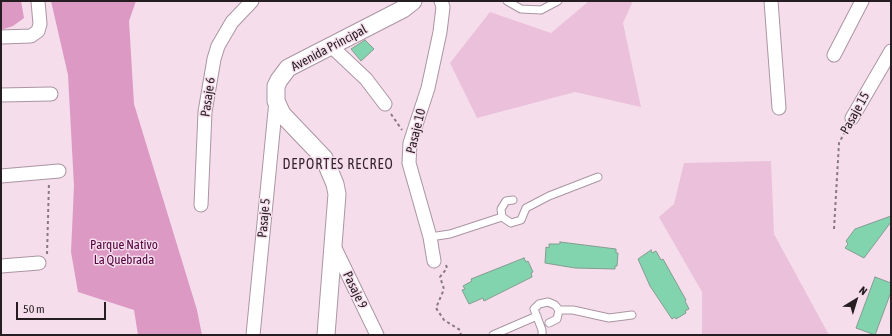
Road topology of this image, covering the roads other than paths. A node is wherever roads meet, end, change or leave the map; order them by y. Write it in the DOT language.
graph roads {
  1 [pos="38,1"];
  2 [pos="252,1"];
  3 [pos="413,1"];
  4 [pos="441,1"];
  5 [pos="507,1"];
  6 [pos="558,1"];
  7 [pos="771,1"];
  8 [pos="862,1"];
  9 [pos="1,38"];
  10 [pos="332,47"];
  11 [pos="891,51"];
  12 [pos="834,55"];
  13 [pos="51,94"];
  14 [pos="1,95"];
  15 [pos="276,101"];
  16 [pos="385,104"];
  17 [pos="779,108"];
  18 [pos="852,118"];
  19 [pos="54,171"];
  20 [pos="1,176"];
  21 [pos="598,177"];
  22 [pos="513,200"];
  23 [pos="201,205"];
  24 [pos="502,217"];
  25 [pos="430,237"];
  26 [pos="333,244"];
  27 [pos="440,261"];
  28 [pos="39,263"];
  29 [pos="1,266"];
  30 [pos="559,310"];
  31 [pos="632,315"];
  32 [pos="536,316"];
  33 [pos="550,323"];
  34 [pos="253,335"];
  35 [pos="326,335"];
  36 [pos="377,335"];
  37 [pos="493,335"];
  38 [pos="542,335"];
  1 -- 9 [label="street"];
  2 -- 23 [label="street, Pasaje 6"];
  3 -- 10 [label="street, Avenida Principal"];
  4 -- 25 [label="street, Pasaje 10"];
  5 -- 6 [label="lane"];
  7 -- 17 [label="street"];
  8 -- 12 [label="street"];
  10 -- 15 [label="street, Avenida Principal"];
  10 -- 16 [label="street"];
  11 -- 18 [label="street, Pasaje 15"];
  13 -- 14 [label="street"];
  15 -- 26 [label="street"];
  15 -- 34 [label="street, Pasaje 5"];
  19 -- 20 [label="street"];
  21 -- 24 [label="lane"];
  22 -- 24 [label="lane"];
  24 -- 25 [label="lane"];
  25 -- 27 [label="street, Pasaje 10"];
  26 -- 35 [label="street"];
  26 -- 36 [label="street, Pasaje 9"];
  28 -- 29 [label="street"];
  30 -- 31 [label="lane"];
  30 -- 32 [label="lane"];
  30 -- 33 [label="lane"];
  32 -- 37 [label="lane"];
  32 -- 38 [label="lane"];
}
